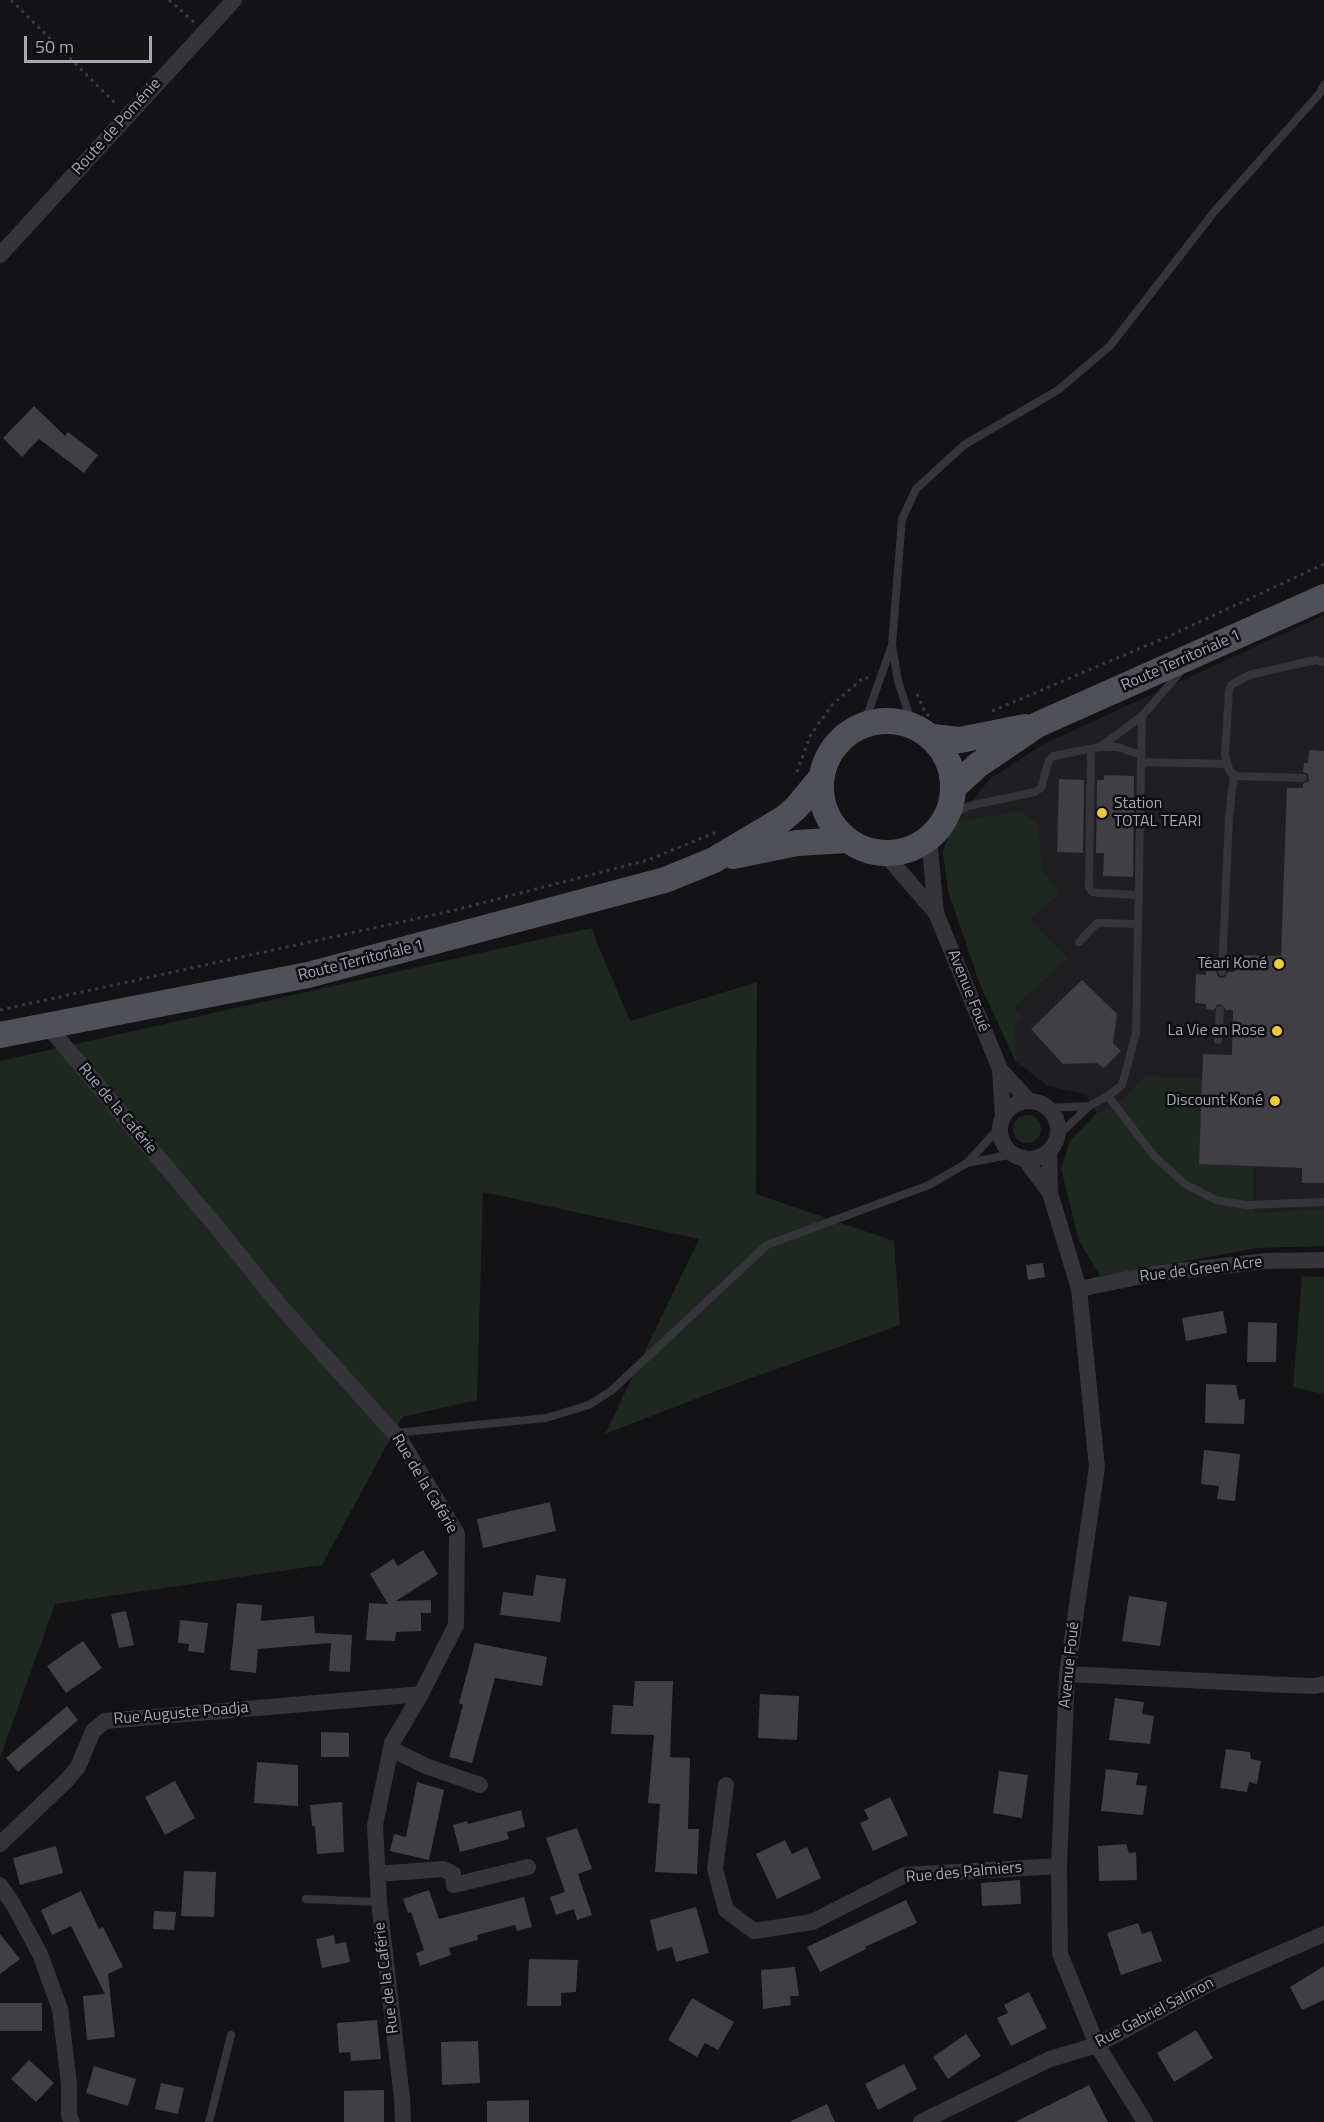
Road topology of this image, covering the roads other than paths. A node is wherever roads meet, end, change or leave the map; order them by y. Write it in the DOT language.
graph roads {
  1 [pos="234,0"];
  2 [pos="1324,85"];
  3 [pos="0,255"];
  4 [pos="1324,597"];
  5 [pos="892,645"];
  6 [pos="1195,654"];
  7 [pos="1324,662"];
  8 [pos="1142,716"];
  9 [pos="864,724"];
  10 [pos="1037,725"];
  11 [pos="927,727"];
  12 [pos="1096,748"];
  13 [pos="1142,759"];
  14 [pos="1226,764"];
  15 [pos="1234,776"];
  16 [pos="1303,778"];
  17 [pos="820,779"];
  18 [pos="953,788"];
  19 [pos="946,817"];
  20 [pos="929,838"];
  21 [pos="847,840"];
  22 [pos="884,853"];
  23 [pos="714,860"];
  24 [pos="1138,895"];
  25 [pos="936,913"];
  26 [pos="1138,924"];
  27 [pos="1079,942"];
  28 [pos="1222,972"];
  29 [pos="1220,1010"];
  30 [pos="47,1025"];
  31 [pos="0,1035"];
  32 [pos="1218,1040"];
  33 [pos="1000,1069"];
  34 [pos="1108,1096"];
  35 [pos="1029,1101"];
  36 [pos="1089,1106"];
  37 [pos="1048,1108"];
  38 [pos="1002,1122"];
  39 [pos="1053,1144"];
  40 [pos="1019,1156"];
  41 [pos="967,1163"];
  42 [pos="1050,1193"];
  43 [pos="1324,1202"];
  44 [pos="1324,1260"];
  45 [pos="1079,1289"];
  46 [pos="394,1433"];
  47 [pos="1067,1674"];
  48 [pos="1324,1684"];
  49 [pos="421,1694"];
  50 [pos="391,1749"];
  51 [pos="480,1785"];
  52 [pos="726,1785"];
  53 [pos="0,1844"];
  54 [pos="1059,1866"];
  55 [pos="528,1867"];
  56 [pos="377,1874"];
  57 [pos="0,1885"];
  58 [pos="306,1899"];
  59 [pos="378,1902"];
  60 [pos="1324,1934"];
  61 [pos="231,2035"];
  62 [pos="1097,2045"];
  63 [pos="72,2122"];
  64 [pos="209,2122"];
  65 [pos="403,2122"];
  66 [pos="921,2122"];
  67 [pos="1145,2122"];
  1 -- 3 [label="street, Route de Poménie"];
  2 -- 5 [label="lane"];
  4 -- 6 [label="main road, Route Territoriale 1"];
  5 -- 9 [label="lane"];
  5 -- 11 [label="lane"];
  6 -- 8 [label="lane"];
  6 -- 10 [label="main road, Route Territoriale 1"];
  7 -- 14 [label="lane"];
  8 -- 12 [label="lane"];
  8 -- 13 [label="lane"];
  9 -- 11 [label="main road"];
  9 -- 17 [label="main road"];
  10 -- 11 [label="main road, Route Territoriale 1"];
  10 -- 18 [label="main road, Route Territoriale 1"];
  11 -- 18 [label="main road"];
  12 -- 13 [label="lane"];
  12 -- 19 [label="lane"];
  12 -- 24 [label="lane"];
  13 -- 14 [label="lane"];
  13 -- 24 [label="lane"];
  14 -- 15 [label="lane"];
  15 -- 16 [label="lane"];
  15 -- 28 [label="lane"];
  17 -- 21 [label="main road"];
  17 -- 23 [label="main road, Route Territoriale 1"];
  18 -- 19 [label="main road"];
  19 -- 20 [label="main road"];
  20 -- 22 [label="main road"];
  20 -- 25 [label="street, Avenue Foué"];
  21 -- 22 [label="main road"];
  21 -- 23 [label="main road, Route Territoriale 1"];
  22 -- 25 [label="street, Avenue Foué"];
  23 -- 30 [label="main road, Route Territoriale 1"];
  24 -- 26 [label="lane"];
  25 -- 33 [label="street, Avenue Foué"];
  26 -- 27 [label="lane"];
  26 -- 34 [label="lane"];
  29 -- 32 [label="lane"];
  30 -- 31 [label="main road, Route Territoriale 1"];
  30 -- 46 [label="street, Rue de la Caférie"];
  33 -- 35 [label="street, Avenue Foué"];
  33 -- 38 [label="street, Avenue Foué"];
  34 -- 36 [label="lane"];
  34 -- 43 [label="lane"];
  35 -- 37 [label="street"];
  35 -- 38 [label="street"];
  36 -- 37 [label="lane"];
  36 -- 39 [label="lane"];
  37 -- 39 [label="street"];
  38 -- 40 [label="street"];
  38 -- 41 [label="lane"];
  39 -- 40 [label="street"];
  39 -- 42 [label="street, Avenue Foué"];
  40 -- 41 [label="lane"];
  40 -- 42 [label="street, Avenue Foué"];
  41 -- 46 [label="lane"];
  42 -- 45 [label="street, Avenue Foué"];
  44 -- 45 [label="street, Rue de Green Acre"];
  45 -- 47 [label="street, Avenue Foué"];
  46 -- 49 [label="street, Rue de la Caférie"];
  47 -- 48 [label="street"];
  47 -- 54 [label="street, Avenue Foué"];
  49 -- 50 [label="street, Rue de la Caférie"];
  49 -- 53 [label="street, Rue Auguste Poadja"];
  50 -- 51 [label="street"];
  50 -- 56 [label="street, Rue de la Caférie"];
  52 -- 54 [label="street, Rue des Palmiers"];
  54 -- 62 [label="street, Avenue Foué"];
  55 -- 56 [label="street"];
  56 -- 59 [label="street, Rue de la Caférie"];
  57 -- 63 [label="street"];
  58 -- 59 [label="lane"];
  59 -- 65 [label="street, Rue de la Caférie"];
  60 -- 62 [label="street, Rue Gabriel Salmon"];
  61 -- 64 [label="lane"];
  62 -- 66 [label="street, Rue Gabriel Salmon"];
  62 -- 67 [label="street, Avenue Foué"];
}
